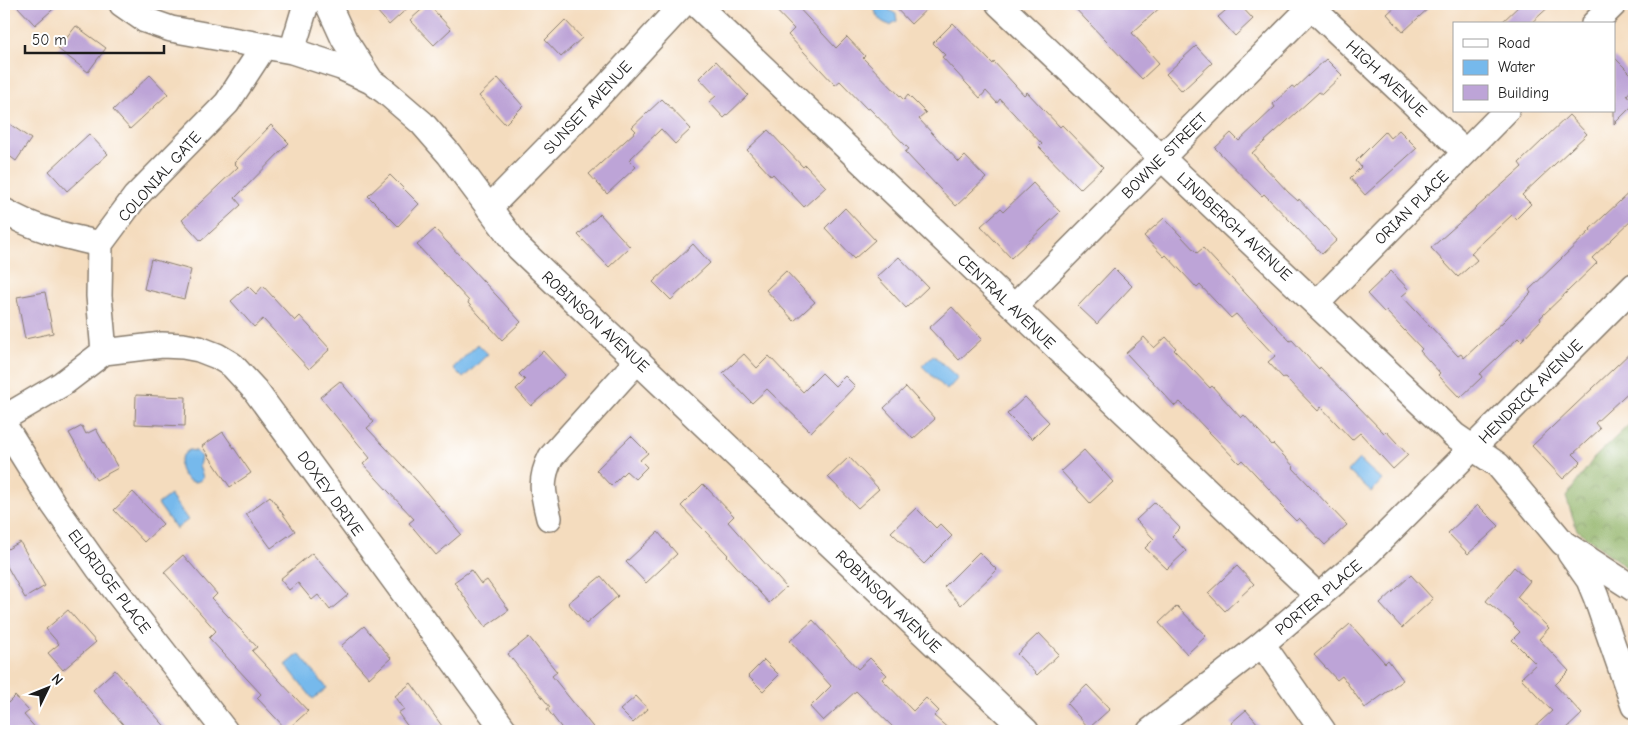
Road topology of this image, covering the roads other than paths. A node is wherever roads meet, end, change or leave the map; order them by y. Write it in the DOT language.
graph roads {
  1 [pos="122,4"];
  2 [pos="306,4"];
  3 [pos="328,4"];
  4 [pos="683,4"];
  5 [pos="696,4"];
  6 [pos="999,4"];
  7 [pos="1614,4"];
  8 [pos="1311,5"];
  9 [pos="1596,22"];
  10 [pos="265,45"];
  11 [pos="292,50"];
  12 [pos="370,81"];
  13 [pos="1505,112"];
  14 [pos="1465,152"];
  15 [pos="1162,157"];
  16 [pos="489,208"];
  17 [pos="4,211"];
  18 [pos="100,244"];
  19 [pos="1634,286"];
  20 [pos="1316,303"];
  21 [pos="1014,307"];
  22 [pos="104,352"];
  23 [pos="638,360"];
  24 [pos="4,418"];
  25 [pos="4,425"];
  26 [pos="1472,448"];
  27 [pos="548,518"];
  28 [pos="1563,543"];
  29 [pos="1634,589"];
  30 [pos="1319,597"];
  31 [pos="1262,644"];
  32 [pos="1634,706"];
  33 [pos="224,731"];
  34 [pos="505,731"];
  35 [pos="1026,731"];
  36 [pos="1150,731"];
  37 [pos="1323,731"];
  1 -- 10 [label="street, ROBINSON AVENUE"];
  2 -- 11 [label="street"];
  3 -- 12 [label="street"];
  4 -- 16 [label="street, SUNSET AVENUE"];
  5 -- 21 [label="street, CENTRAL AVENUE"];
  6 -- 15 [label="street, LINDBERGH AVENUE"];
  7 -- 9 [label="street"];
  8 -- 14 [label="street, HIGH AVENUE"];
  8 -- 15 [label="street, BOWNE STREET"];
  10 -- 11 [label="street, ROBINSON AVENUE"];
  10 -- 18 [label="street, COLONIAL GATE"];
  11 -- 12 [label="street, ROBINSON AVENUE"];
  12 -- 16 [label="street, ROBINSON AVENUE"];
  13 -- 14 [label="street, ORIAN PLACE"];
  14 -- 20 [label="street, ORIAN PLACE"];
  15 -- 20 [label="street, LINDBERGH AVENUE"];
  15 -- 21 [label="street, BOWNE STREET"];
  16 -- 23 [label="street, ROBINSON AVENUE"];
  17 -- 18 [label="street"];
  18 -- 22 [label="street"];
  19 -- 26 [label="street, HENDRICK AVENUE"];
  20 -- 26 [label="street, LINDBERGH AVENUE"];
  21 -- 30 [label="street, CENTRAL AVENUE"];
  22 -- 24 [label="street"];
  22 -- 34 [label="street, DOXEY DRIVE"];
  23 -- 27 [label="street"];
  23 -- 35 [label="street, ROBINSON AVENUE"];
  25 -- 33 [label="street, ELDRIDGE PLACE"];
  26 -- 28 [label="street, HENDRICK AVENUE"];
  26 -- 30 [label="street, PORTER PLACE"];
  28 -- 29 [label="street, HENDRICK AVENUE"];
  28 -- 32 [label="street"];
  30 -- 31 [label="street, PORTER PLACE"];
  31 -- 36 [label="street, PORTER PLACE"];
  31 -- 37 [label="street"];
}
